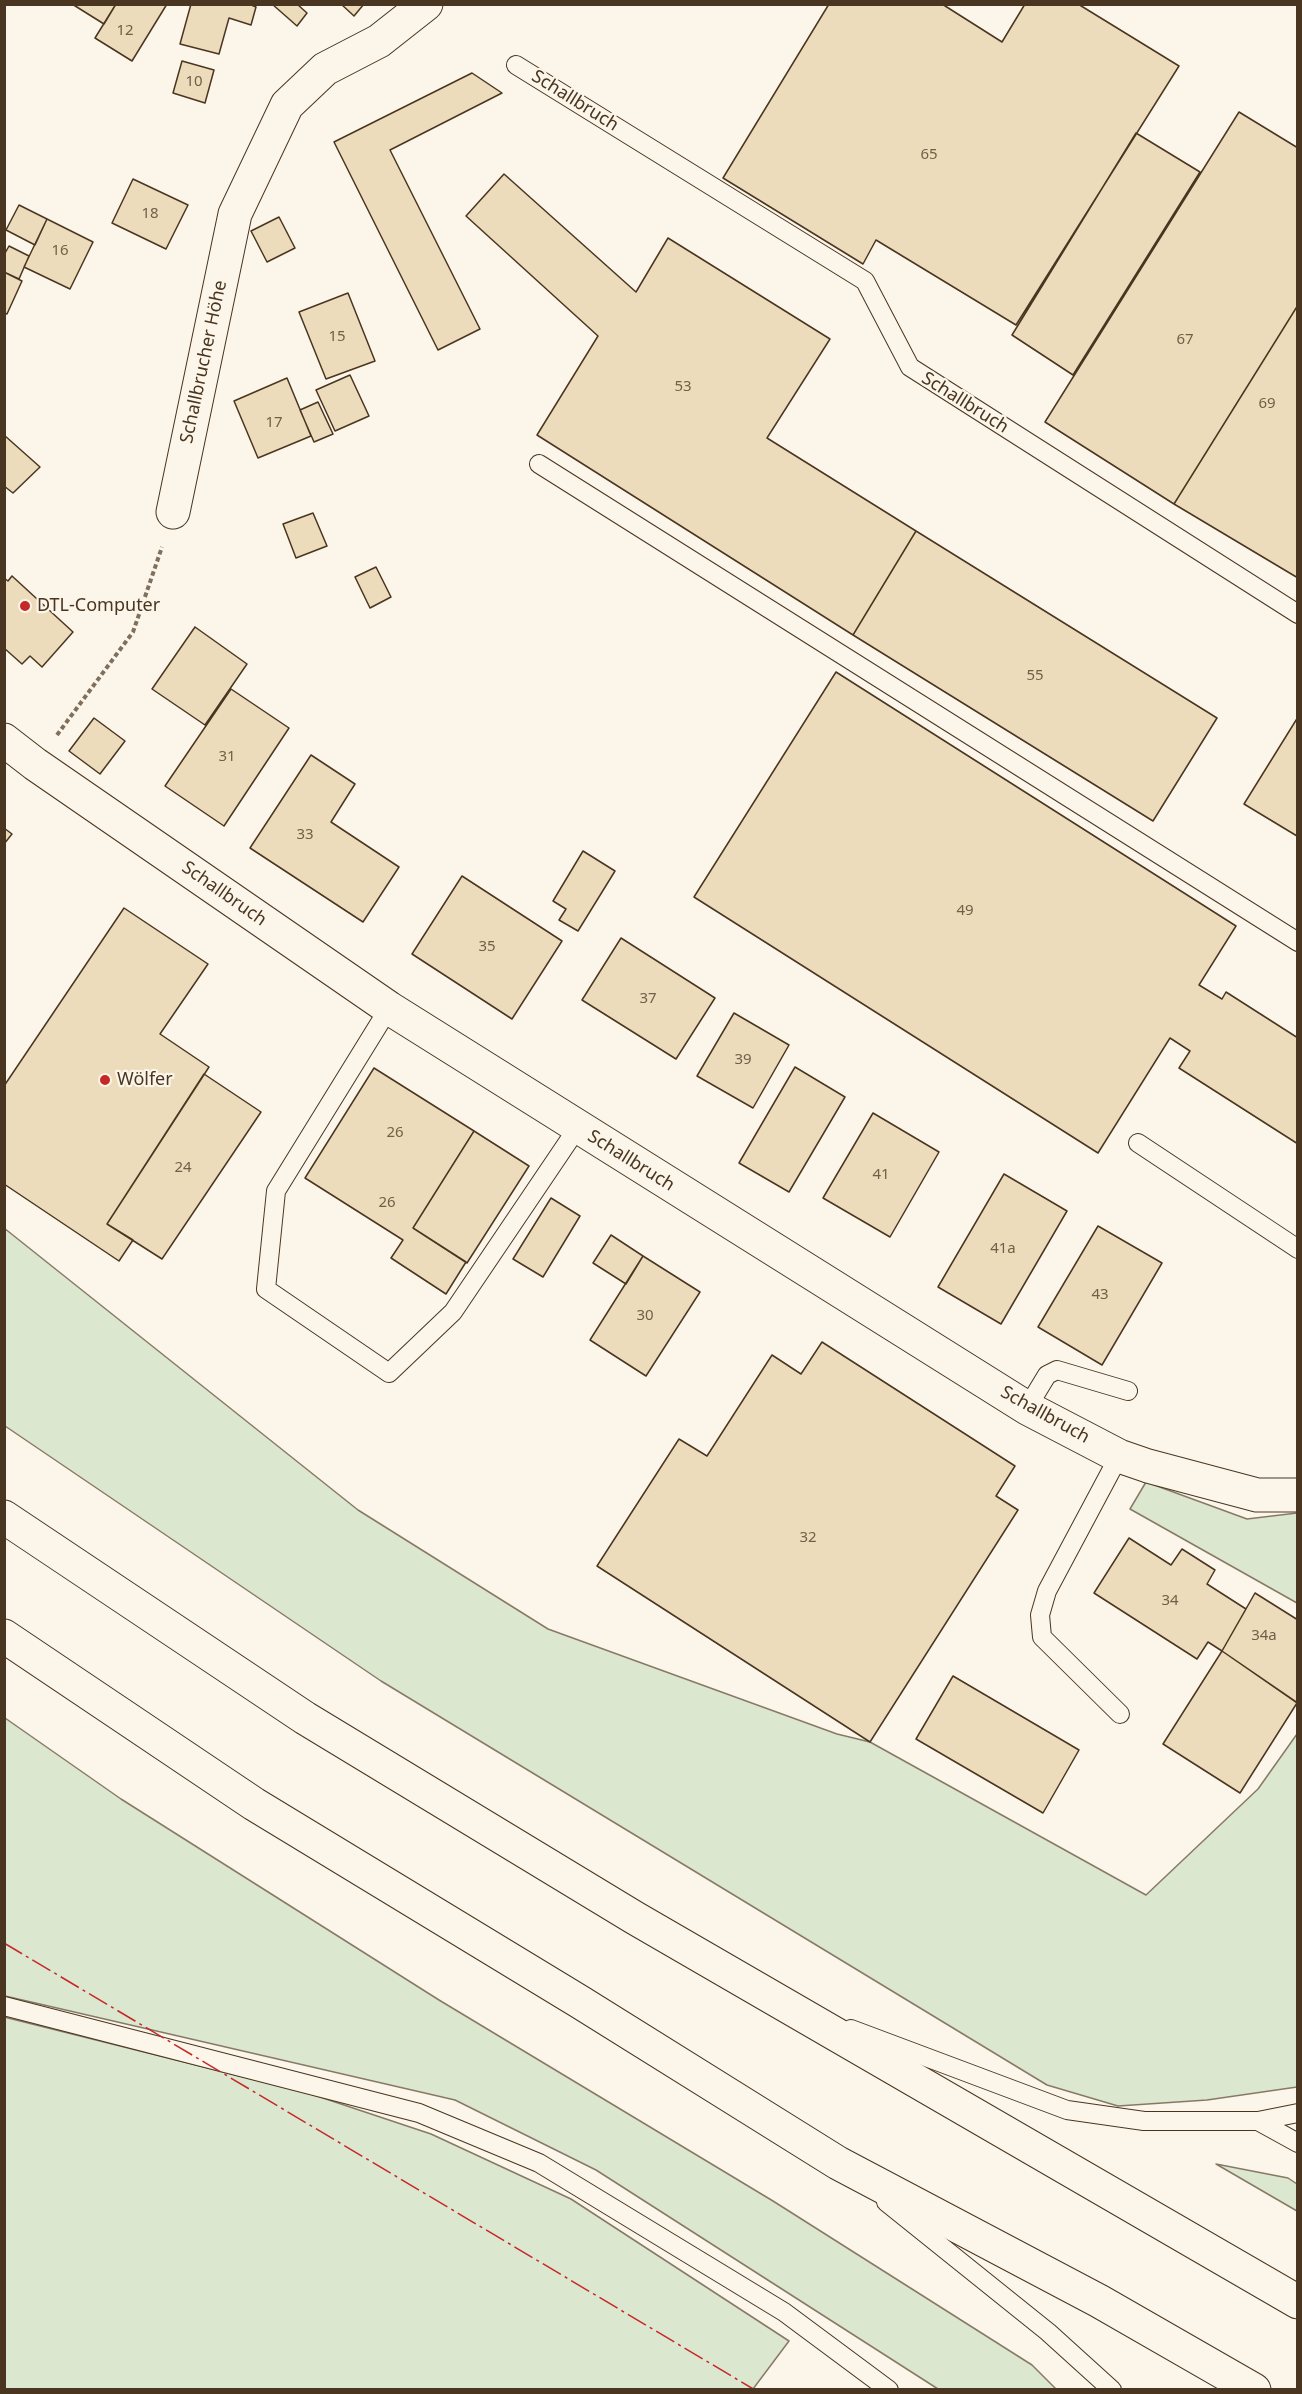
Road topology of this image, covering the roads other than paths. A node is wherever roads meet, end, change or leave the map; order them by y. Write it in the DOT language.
graph roads {
  1 [pos="426,4"];
  2 [pos="516,65"];
  3 [pos="539,464"];
  4 [pos="173,512"];
  5 [pos="1298,614"];
  6 [pos="4,740"];
  7 [pos="1298,942"];
  8 [pos="389,1008"];
  9 [pos="578,1127"];
  10 [pos="1138,1143"];
  11 [pos="1298,1249"];
  12 [pos="1128,1391"];
  13 [pos="1027,1408"];
  14 [pos="1119,1456"];
  15 [pos="1298,1495"];
  16 [pos="4,1517"];
  17 [pos="4,1636"];
  18 [pos="1119,1714"];
  19 [pos="779,2003"];
  20 [pos="4,2006"];
  21 [pos="1298,2113"];
  22 [pos="1258,2121"];
  23 [pos="1298,2143"];
  24 [pos="838,2163"];
  25 [pos="1298,2302"];
  26 [pos="889,2390"];
  27 [pos="1112,2390"];
  28 [pos="1254,2390"];
  1 -- 4 [label="main road, Schallbrucher Höhe"];
  2 -- 5 [label="lane, Schallbruch"];
  3 -- 7 [label="lane"];
  6 -- 8 [label="main road, Schallbruch"];
  8 -- 9 [label="main road, Schallbruch"];
  8 -- 9 [label="lane"];
  9 -- 13 [label="main road, Schallbruch"];
  10 -- 11 [label="lane"];
  12 -- 13 [label="lane"];
  13 -- 14 [label="main road, Schallbruch"];
  14 -- 15 [label="main road, Schallbruch"];
  14 -- 18 [label="lane"];
  16 -- 19 [label="main road"];
  17 -- 24 [label="main road"];
  19 -- 22 [label="lane"];
  19 -- 25 [label="main road"];
  20 -- 26 [label="lane"];
  21 -- 22 [label="lane"];
  22 -- 23 [label="lane"];
  24 -- 27 [label="lane"];
  24 -- 28 [label="main road"];
}
